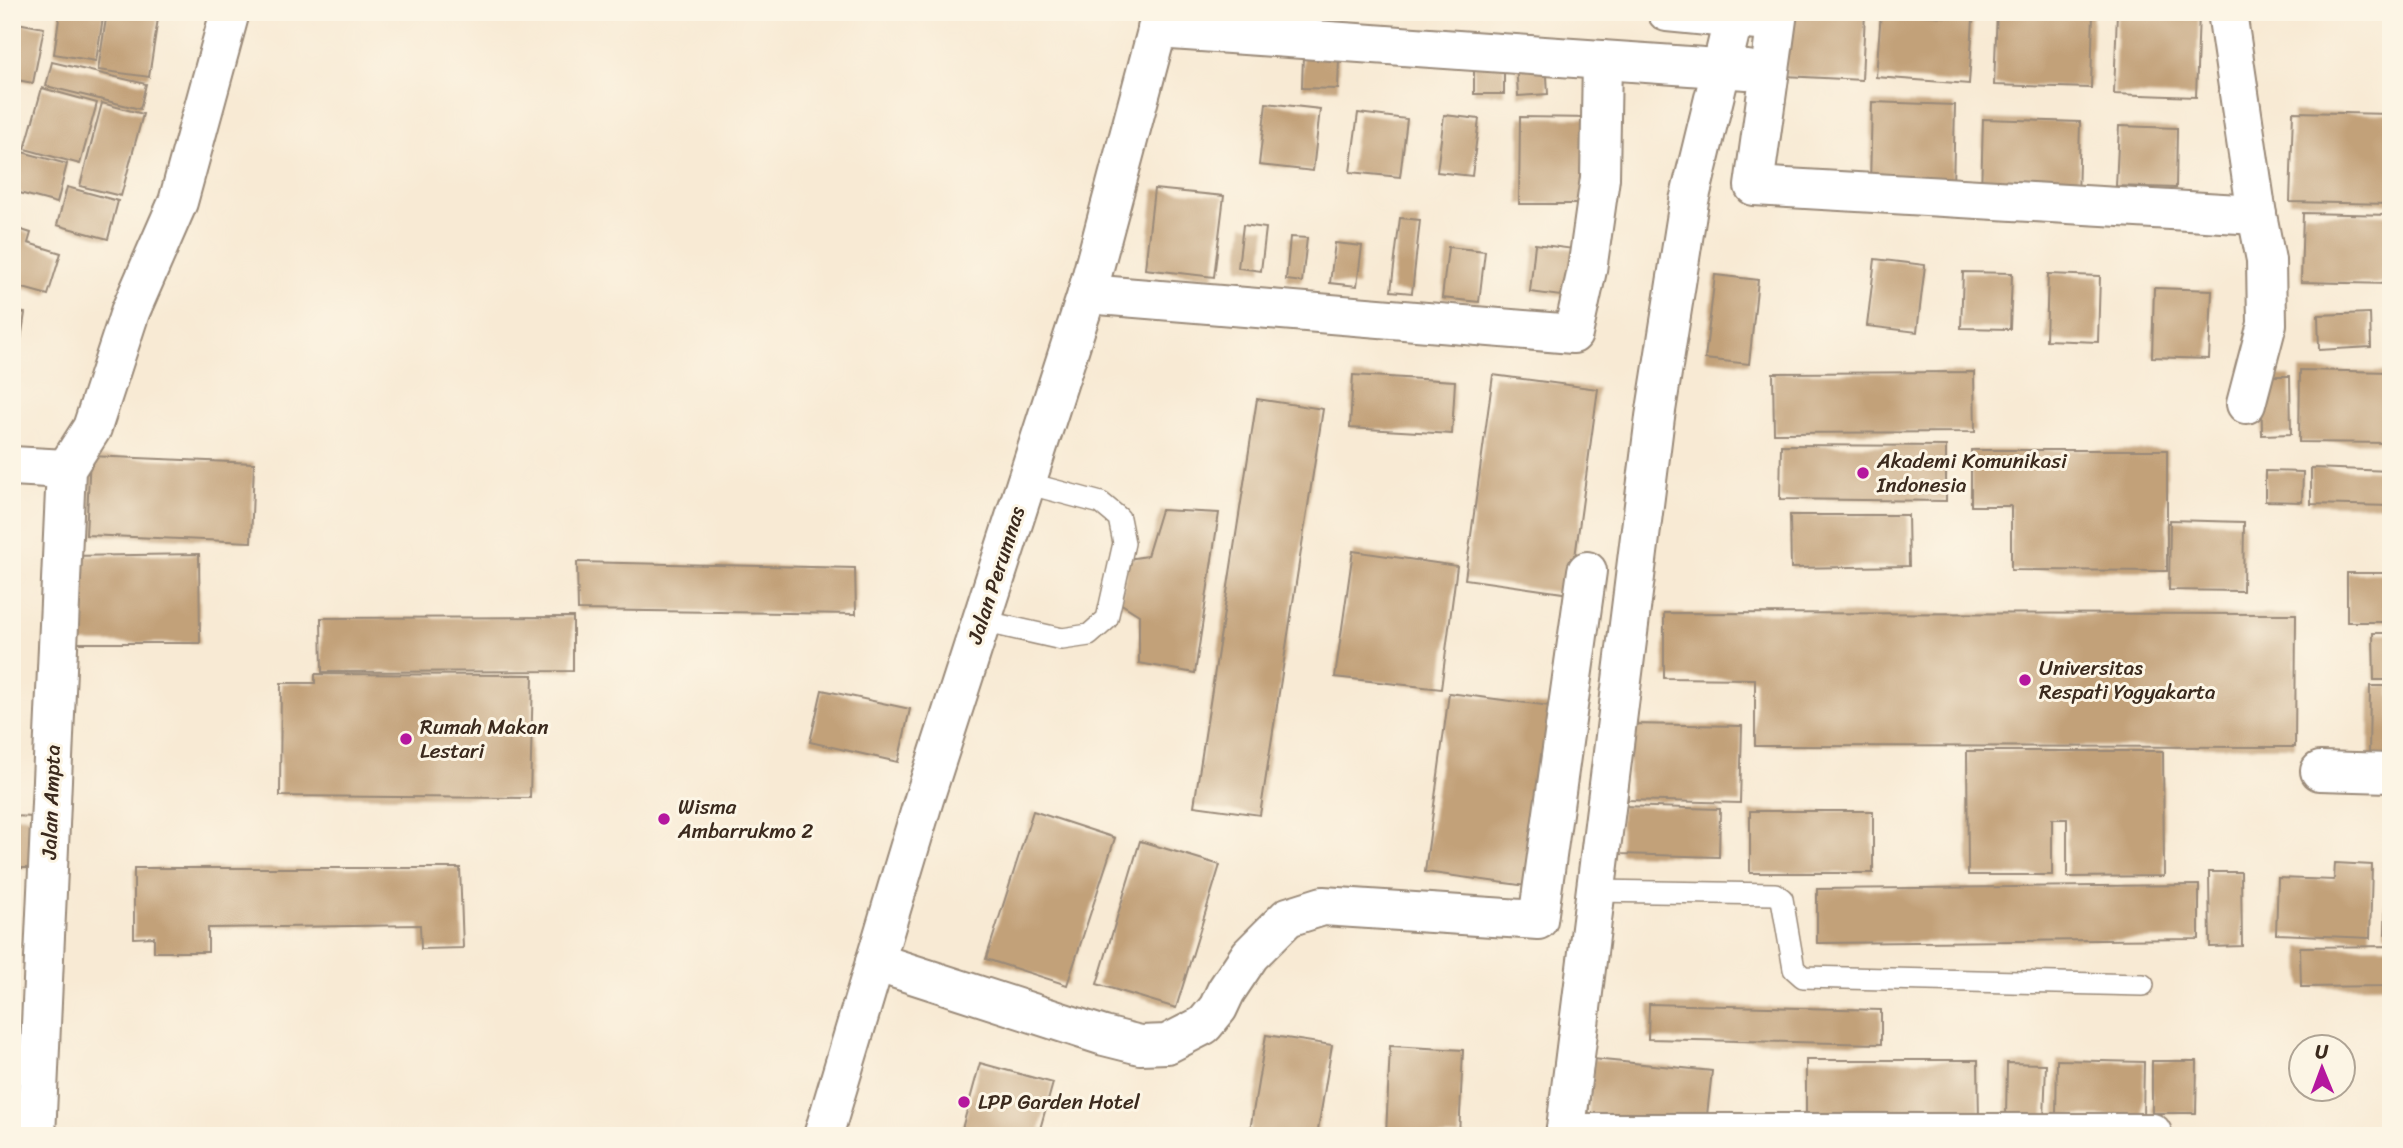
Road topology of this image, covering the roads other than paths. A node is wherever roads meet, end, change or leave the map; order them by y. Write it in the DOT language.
graph roads {
  1 [pos="229,12"];
  2 [pos="1667,12"];
  3 [pos="2227,12"];
  4 [pos="1734,15"];
  5 [pos="1777,18"];
  6 [pos="1160,21"];
  7 [pos="1602,60"];
  8 [pos="1721,68"];
  9 [pos="1770,71"];
  10 [pos="2257,215"];
  11 [pos="1087,294"];
  12 [pos="2246,404"];
  13 [pos="12,467"];
  14 [pos="66,469"];
  15 [pos="1026,483"];
  16 [pos="1587,571"];
  17 [pos="982,621"];
  18 [pos="2320,771"];
  19 [pos="2391,773"];
  20 [pos="1596,891"];
  21 [pos="875,962"];
  22 [pos="2143,985"];
  23 [pos="2152,1133"];
  24 [pos="1565,1135"];
  25 [pos="36,1136"];
  26 [pos="823,1136"];
  1 -- 14 [label="street"];
  2 -- 4 [label="street"];
  3 -- 10 [label="street"];
  4 -- 5 [label="street"];
  4 -- 8 [label="street"];
  5 -- 9 [label="street"];
  6 -- 7 [label="street"];
  6 -- 11 [label="street, Jalan Perumnas"];
  7 -- 8 [label="street"];
  7 -- 11 [label="street"];
  8 -- 9 [label="street"];
  8 -- 20 [label="street"];
  9 -- 10 [label="street"];
  10 -- 12 [label="street"];
  11 -- 15 [label="street, Jalan Perumnas"];
  13 -- 14 [label="street"];
  14 -- 25 [label="street, Jalan Ampta"];
  15 -- 17 [label="street, Jalan Perumnas"];
  15 -- 17 [label="lane"];
  16 -- 21 [label="street"];
  17 -- 21 [label="street, Jalan Perumnas"];
  18 -- 19 [label="street"];
  20 -- 22 [label="lane"];
  20 -- 24 [label="street"];
  21 -- 26 [label="street, Jalan Perumnas"];
  23 -- 24 [label="street"];
}
